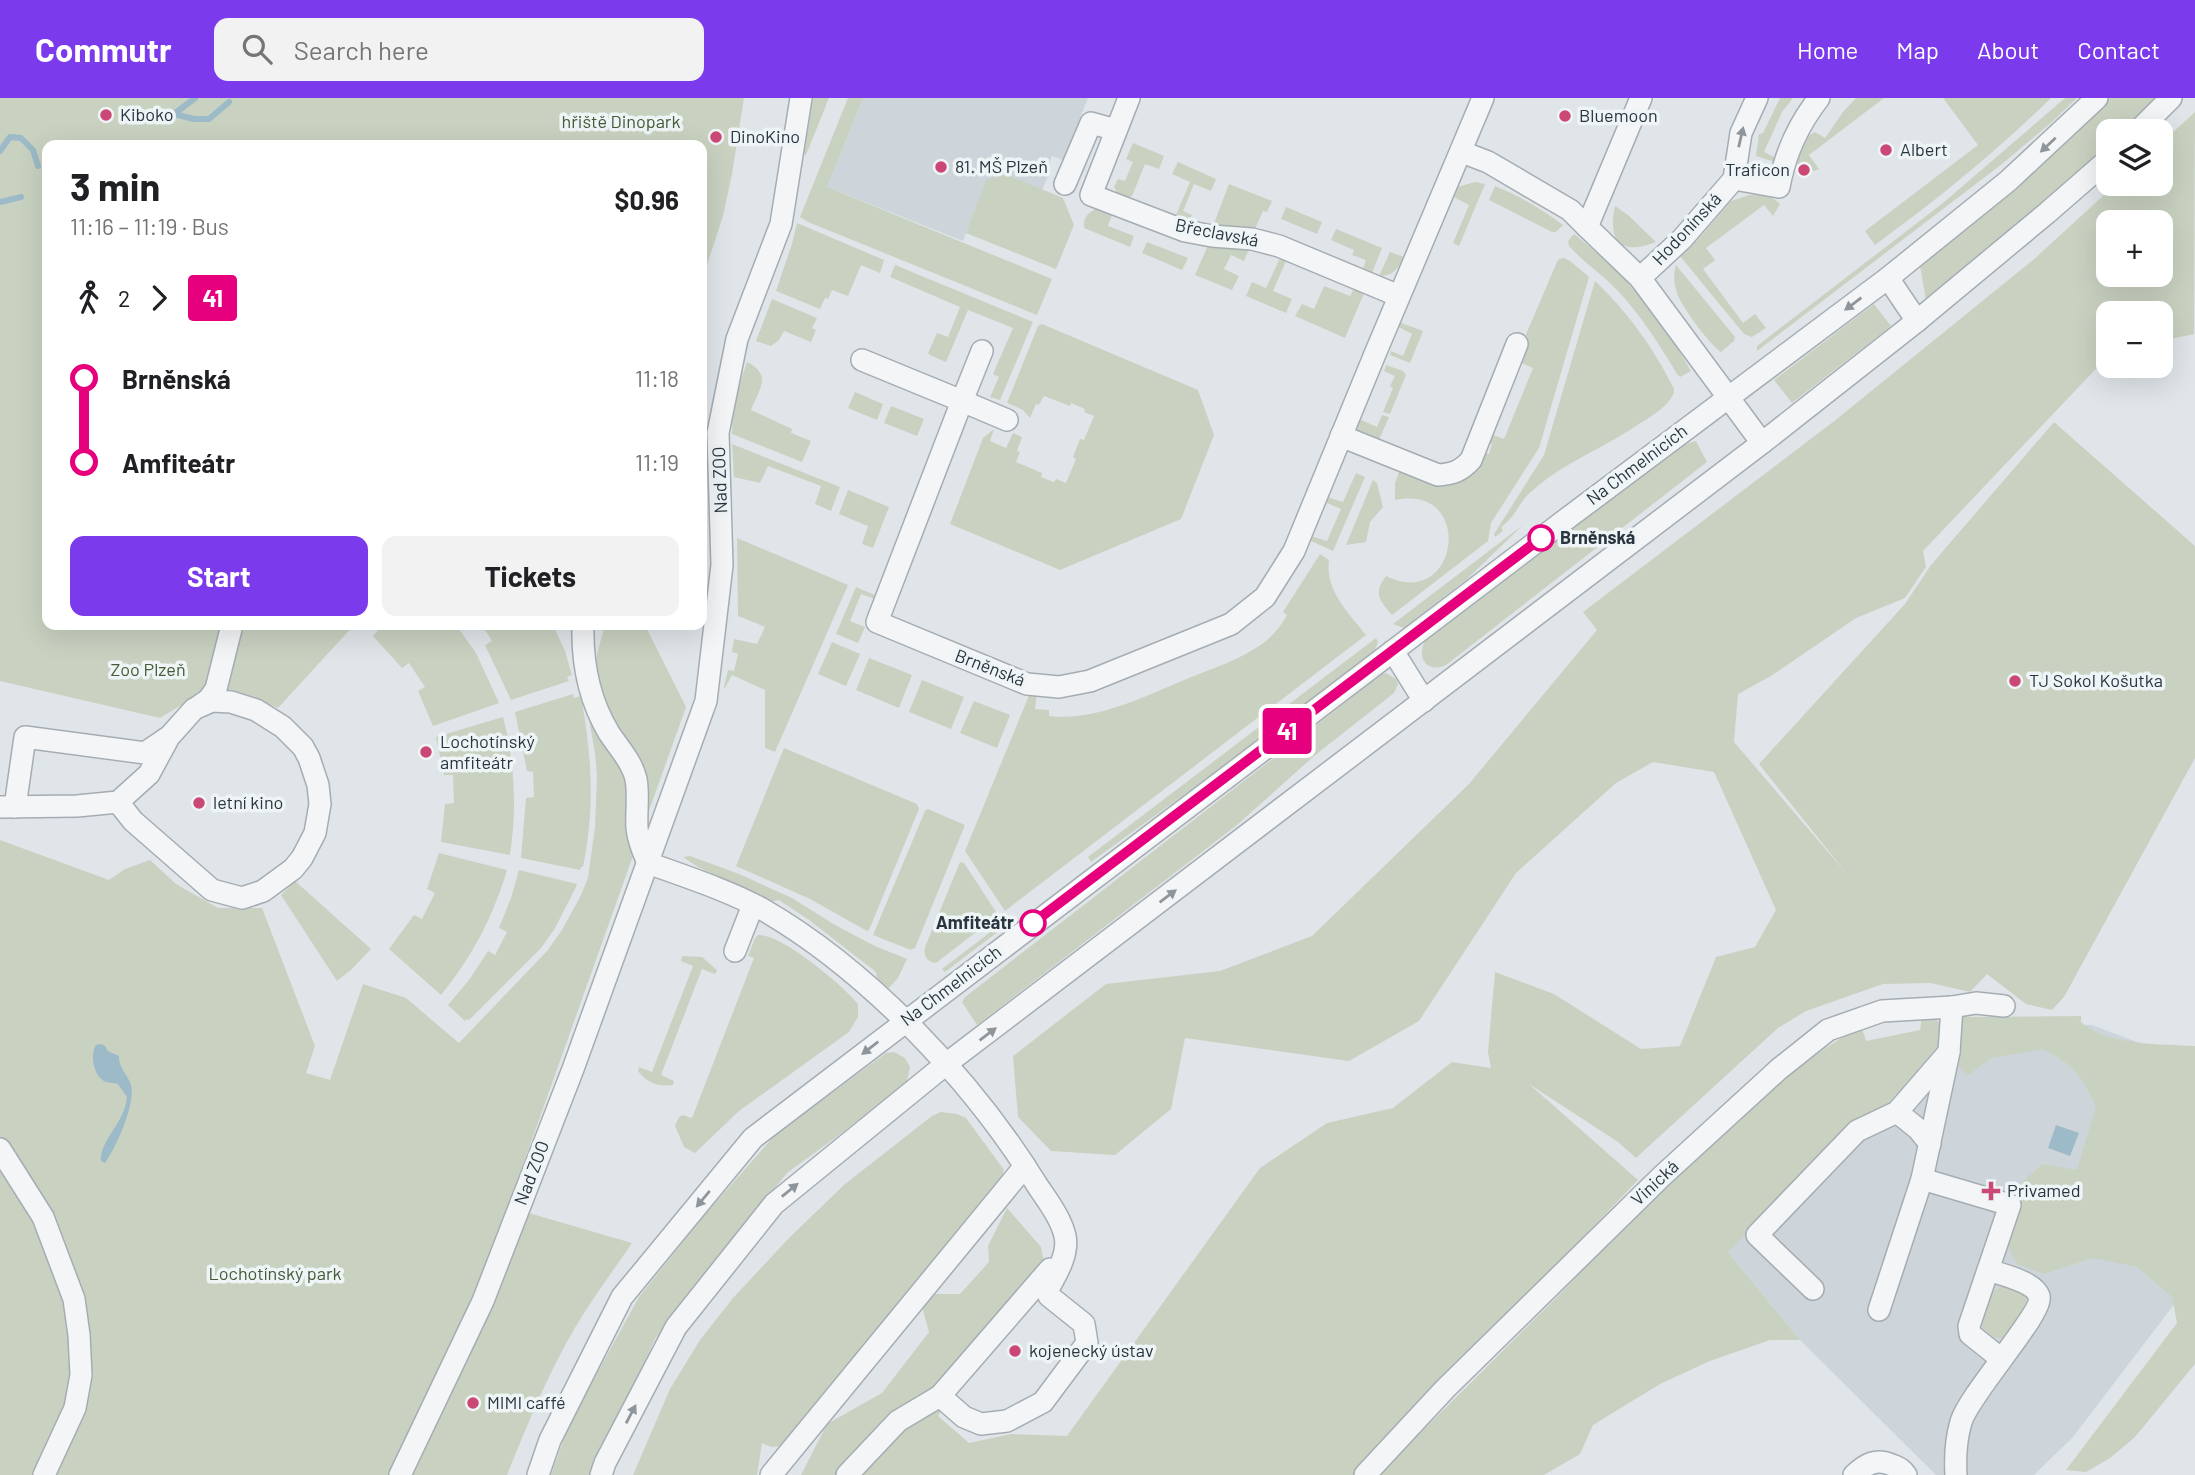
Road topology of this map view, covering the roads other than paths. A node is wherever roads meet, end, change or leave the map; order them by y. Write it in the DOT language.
graph roads {
  1 [pos="801,98"];
  2 [pos="1129,98"];
  3 [pos="1483,98"];
  4 [pos="1641,98"];
  5 [pos="1757,98"];
  6 [pos="1819,98"];
  7 [pos="2097,98"];
  8 [pos="2171,98"];
  9 [pos="2150,119"];
  10 [pos="1116,131"];
  11 [pos="1462,152"];
  12 [pos="2096,170"];
  13 [pos="1734,179"];
  14 [pos="1065,184"];
  15 [pos="1587,227"];
  16 [pos="1640,278"];
  17 [pos="1888,278"];
  18 [pos="1399,296"];
  19 [pos="1917,321"];
  20 [pos="1517,344"];
  21 [pos="982,351"];
  22 [pos="862,360"];
  23 [pos="1727,397"];
  24 [pos="962,401"];
  25 [pos="1007,420"];
  26 [pos="1341,436"];
  27 [pos="1762,443"];
  28 [pos="231,630"];
  29 [pos="581,630"];
  30 [pos="1393,650"];
  31 [pos="1424,701"];
  32 [pos="194,709"];
  33 [pos="169,737"];
  34 [pos="118,802"];
  35 [pos="8,807"];
  36 [pos="648,863"];
  37 [pos="753,905"];
  38 [pos="735,951"];
  39 [pos="2004,1006"];
  40 [pos="1952,1007"];
  41 [pos="905,1021"];
  42 [pos="1949,1052"];
  43 [pos="946,1064"];
  44 [pos="1897,1112"];
  45 [pos="1930,1144"];
  46 [pos="0,1149"];
  47 [pos="1026,1166"];
  48 [pos="1922,1180"];
  49 [pos="1065,1252"];
  50 [pos="1987,1270"];
  51 [pos="1813,1289"];
  52 [pos="1879,1310"];
  53 [pos="2000,1358"];
  54 [pos="940,1396"];
  55 [pos="44,1475"];
  56 [pos="400,1475"];
  57 [pos="538,1475"];
  58 [pos="601,1475"];
  59 [pos="771,1475"];
  60 [pos="847,1475"];
  61 [pos="1365,1475"];
  62 [pos="1854,1475"];
  63 [pos="1906,1475"];
  64 [pos="1956,1475"];
  1 -- 36 [label="street, Nad ZOO"];
  2 -- 10 [label="street, Břeclavská"];
  3 -- 11 [label="street, Brněnská"];
  4 -- 15 [label="street"];
  13 -- 5 [label="street, Hodonínská, one-way"];
  6 -- 13 [label="street, Hodonínská"];
  7 -- 17 [label="street, Na Chmelnicích, one-way"];
  8 -- 9 [label="street"];
  10 -- 14 [label="street"];
  10 -- 18 [label="street, Břeclavská"];
  11 -- 15 [label="street"];
  11 -- 18 [label="street, Brněnská"];
  12 -- 19 [label="street"];
  13 -- 16 [label="street, Hodonínská"];
  15 -- 16 [label="street"];
  16 -- 23 [label="street"];
  17 -- 19 [label="street"];
  17 -- 23 [label="street, Na Chmelnicích, one-way"];
  18 -- 26 [label="street, Brněnská"];
  19 -- 27 [label="street"];
  20 -- 26 [label="street"];
  21 -- 24 [label="street"];
  22 -- 24 [label="street"];
  23 -- 27 [label="street"];
  23 -- 30 [label="street, Na Chmelnicích"];
  24 -- 25 [label="street"];
  24 -- 26 [label="street, Brněnská"];
  27 -- 31 [label="street"];
  28 -- 32 [label="street"];
  29 -- 36 [label="street"];
  30 -- 31 [label="street"];
  30 -- 41 [label="street, Na Chmelnicích"];
  43 -- 31 [label="street, one-way"];
  32 -- 33 [label="street"];
  32 -- 34 [label="street"];
  33 -- 34 [label="street"];
  33 -- 35 [label="street"];
  34 -- 35 [label="street"];
  36 -- 37 [label="street"];
  36 -- 56 [label="street, Nad ZOO"];
  37 -- 38 [label="street"];
  37 -- 41 [label="street"];
  39 -- 40 [label="street, Vinická"];
  40 -- 42 [label="street"];
  40 -- 61 [label="street, Vinická"];
  41 -- 43 [label="street"];
  41 -- 57 [label="street, Na Chmelnicích, one-way"];
  42 -- 44 [label="street"];
  42 -- 45 [label="street"];
  43 -- 47 [label="street"];
  58 -- 43 [label="street, one-way"];
  44 -- 45 [label="street"];
  44 -- 51 [label="street"];
  45 -- 48 [label="street"];
  46 -- 55 [label="street"];
  47 -- 49 [label="street"];
  47 -- 59 [label="street"];
  48 -- 50 [label="street"];
  48 -- 52 [label="street"];
  49 -- 54 [label="street"];
  49 -- 54 [label="street"];
  50 -- 53 [label="street"];
  50 -- 53 [label="street"];
  53 -- 64 [label="street"];
  54 -- 60 [label="street"];
  62 -- 63 [label="street"];
}
